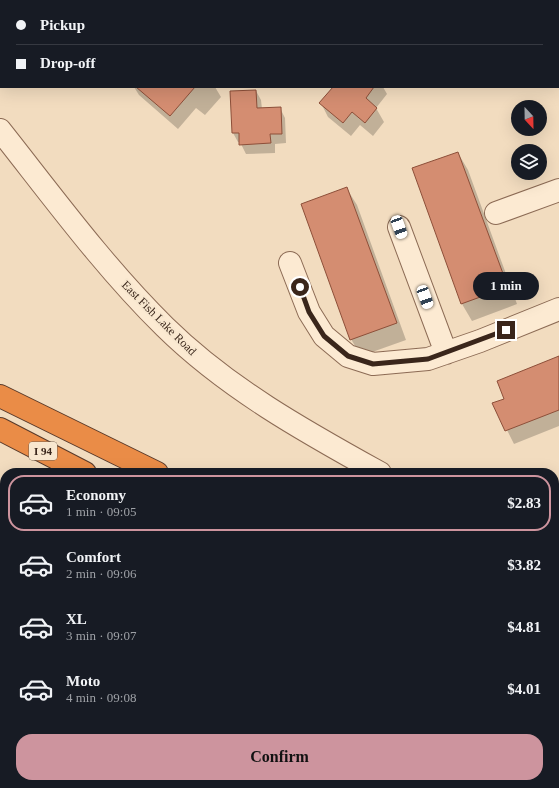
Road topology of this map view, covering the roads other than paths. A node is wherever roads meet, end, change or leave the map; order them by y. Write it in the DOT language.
graph roads {
  1 [pos="0,130"];
  2 [pos="559,190"];
  3 [pos="496,213"];
  4 [pos="399,227"];
  5 [pos="290,263"];
  6 [pos="559,309"];
  7 [pos="446,353"];
  8 [pos="0,396"];
  9 [pos="0,428"];
  10 [pos="76,468"];
  11 [pos="147,468"];
  12 [pos="371,468"];
  1 -- 12 [label="street, East Fish Lake Road"];
  2 -- 3 [label="street"];
  4 -- 7 [label="street"];
  5 -- 7 [label="street"];
  6 -- 7 [label="street"];
  8 -- 11 [label="highway"];
  9 -- 10 [label="highway, I 94"];
}
